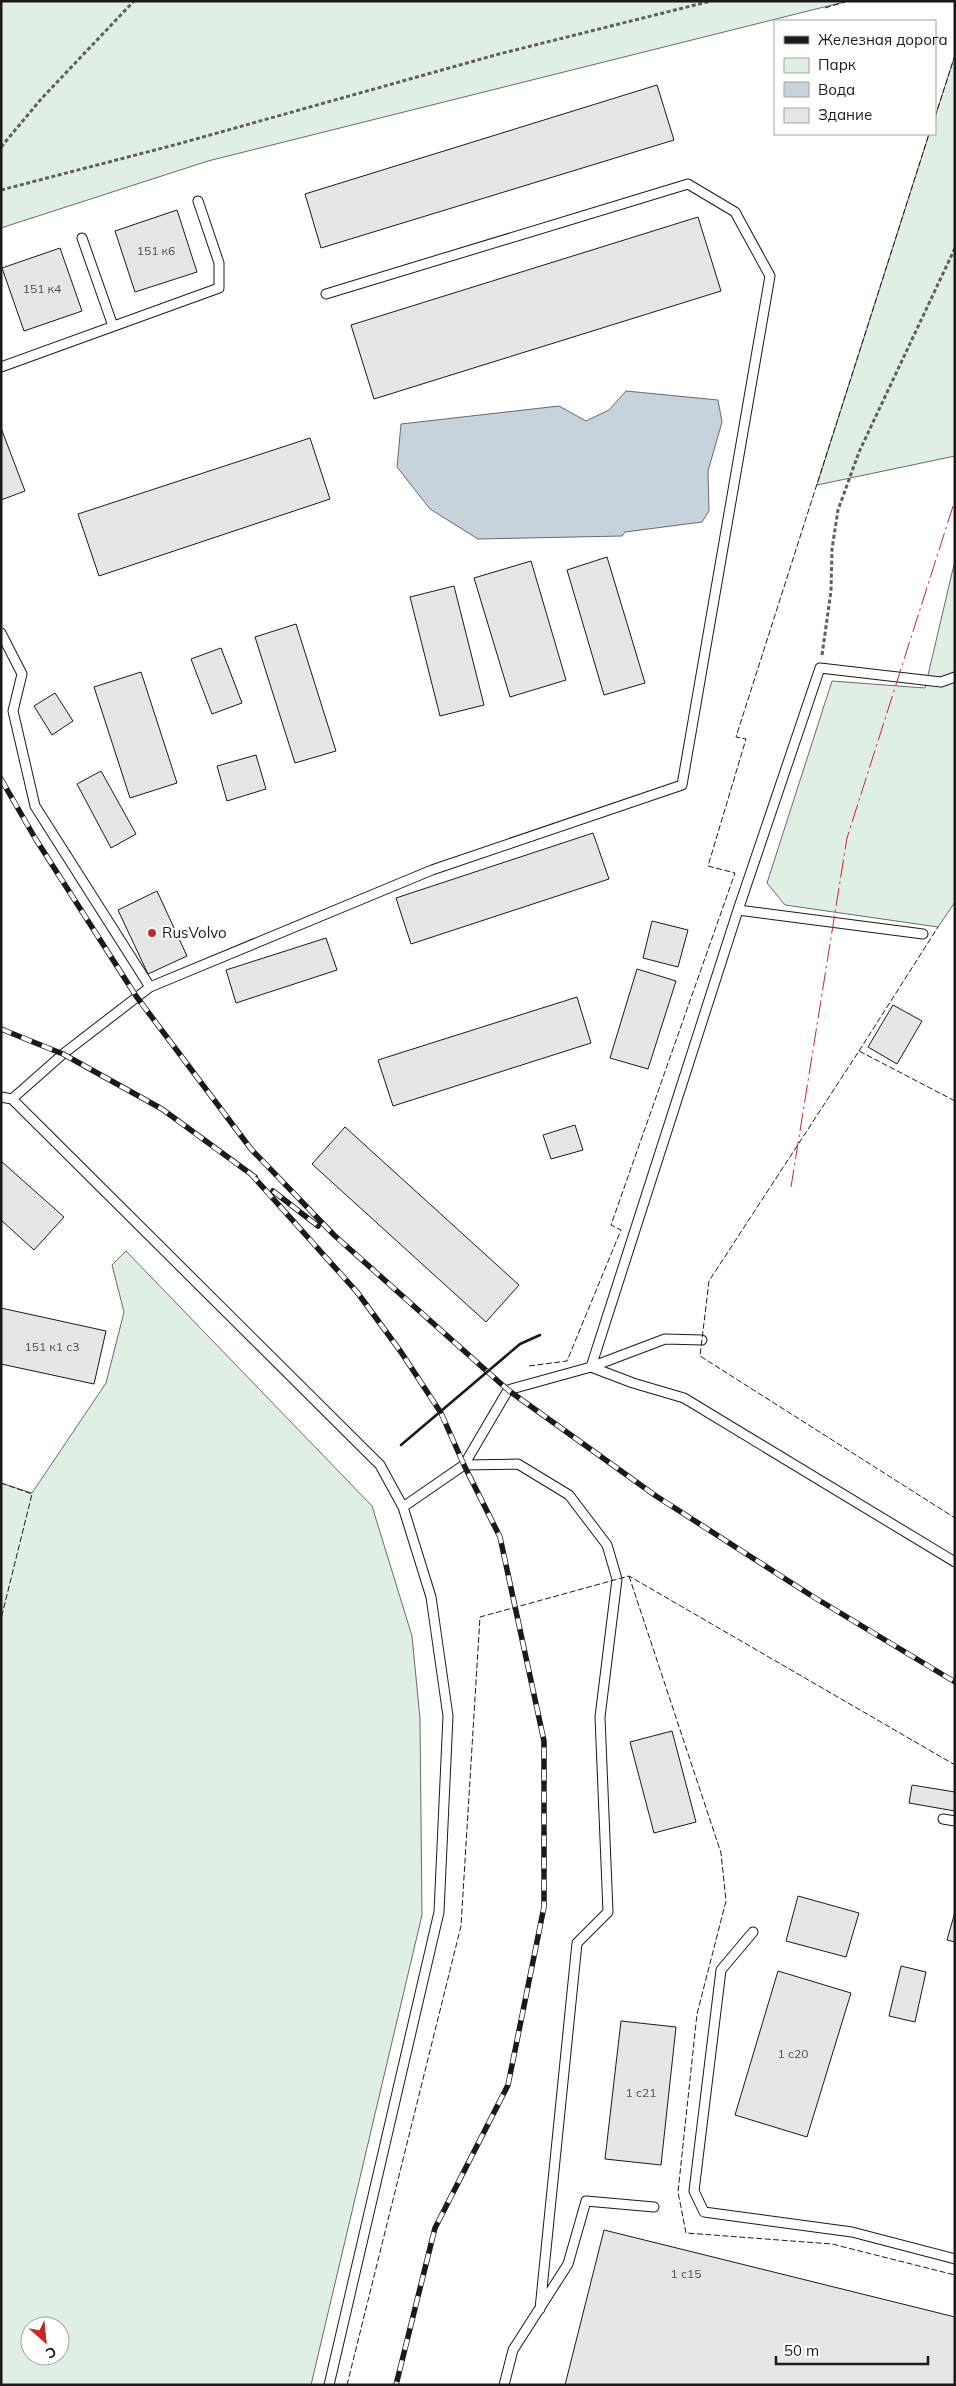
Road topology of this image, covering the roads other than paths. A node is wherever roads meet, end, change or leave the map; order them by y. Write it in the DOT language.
graph roads {
  1 [pos="198,201"];
  2 [pos="82,238"];
  3 [pos="326,294"];
  4 [pos="113,326"];
  5 [pos="1,367"];
  6 [pos="1,633"];
  7 [pos="955,677"];
  8 [pos="738,910"];
  9 [pos="923,934"];
  10 [pos="150,987"];
  11 [pos="1,1097"];
  12 [pos="12,1099"];
  13 [pos="702,1340"];
  14 [pos="591,1367"];
  15 [pos="464,1465"];
  16 [pos="403,1507"];
  17 [pos="955,1562"];
  18 [pos="943,1819"];
  19 [pos="955,1821"];
  20 [pos="752,1932"];
  21 [pos="654,2207"];
  22 [pos="955,2259"];
  23 [pos="540,2309"];
  24 [pos="329,2385"];
  25 [pos="504,2385"];
  1 -- 4 [label="lane"];
  2 -- 4 [label="lane"];
  3 -- 10 [label="lane"];
  4 -- 5 [label="lane"];
  6 -- 10 [label="lane"];
  7 -- 8 [label="lane"];
  8 -- 9 [label="lane"];
  8 -- 14 [label="lane"];
  10 -- 12 [label="lane"];
  11 -- 12 [label="lane"];
  12 -- 16 [label="lane"];
  13 -- 14 [label="lane"];
  14 -- 15 [label="lane"];
  14 -- 17 [label="lane"];
  15 -- 16 [label="lane"];
  15 -- 23 [label="lane"];
  16 -- 24 [label="lane"];
  18 -- 19 [label="lane"];
  20 -- 22 [label="lane"];
  21 -- 23 [label="lane"];
  23 -- 25 [label="lane"];
}
